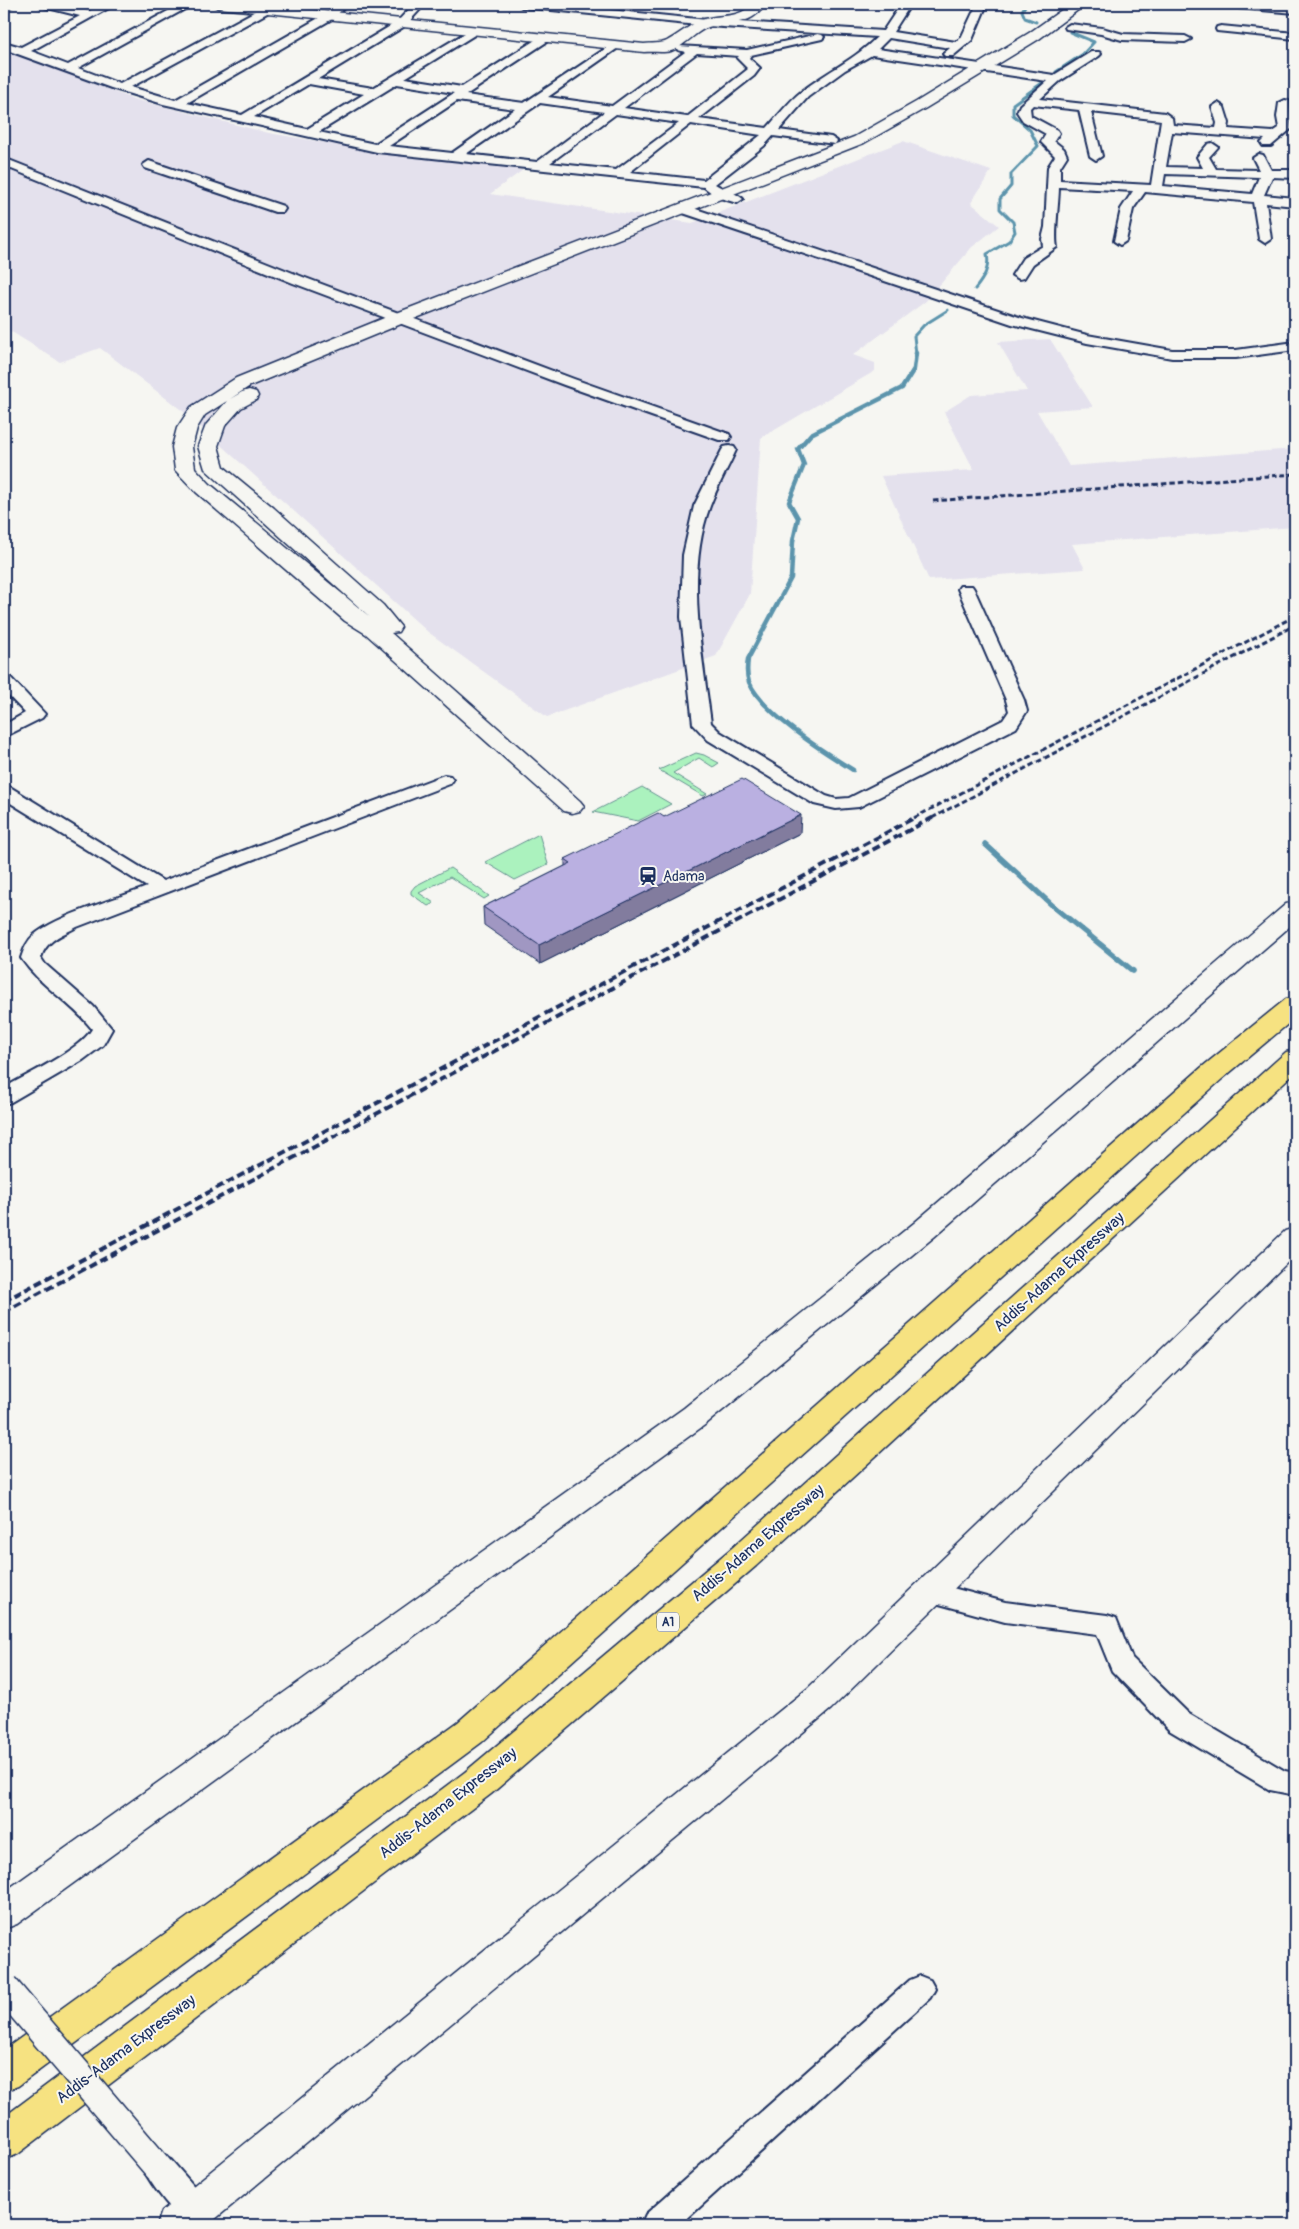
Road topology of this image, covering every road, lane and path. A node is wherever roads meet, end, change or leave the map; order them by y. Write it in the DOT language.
graph roads {
  1 [pos="10,4"];
  2 [pos="44,4"];
  3 [pos="111,4"];
  4 [pos="190,4"];
  5 [pos="218,4"];
  6 [pos="420,4"];
  7 [pos="522,4"];
  8 [pos="640,4"];
  9 [pos="759,4"];
  10 [pos="906,4"];
  11 [pos="982,4"];
  12 [pos="1226,4"];
  13 [pos="1086,6"];
  14 [pos="1282,6"];
  15 [pos="4,7"];
  16 [pos="268,7"];
  17 [pos="335,10"];
  18 [pos="1295,10"];
  19 [pos="90,15"];
  20 [pos="631,15"];
  21 [pos="404,21"];
  22 [pos="707,23"];
  23 [pos="1070,27"];
  24 [pos="1221,29"];
  25 [pos="851,31"];
  26 [pos="472,32"];
  27 [pos="886,34"];
  28 [pos="1295,36"];
  29 [pos="1185,39"];
  30 [pos="544,40"];
  31 [pos="4,45"];
  32 [pos="614,46"];
  33 [pos="662,46"];
  34 [pos="958,46"];
  35 [pos="695,49"];
  36 [pos="21,52"];
  37 [pos="870,52"];
  38 [pos="747,54"];
  39 [pos="1095,54"];
  40 [pos="940,62"];
  41 [pos="979,68"];
  42 [pos="68,69"];
  43 [pos="1000,71"];
  44 [pos="1056,79"];
  45 [pos="308,80"];
  46 [pos="395,80"];
  47 [pos="120,88"];
  48 [pos="374,92"];
  49 [pos="460,94"];
  50 [pos="539,99"];
  51 [pos="1031,102"];
  52 [pos="1285,102"];
  53 [pos="177,104"];
  54 [pos="526,107"];
  55 [pos="1084,107"];
  56 [pos="1218,107"];
  57 [pos="615,110"];
  58 [pos="242,119"];
  59 [pos="690,120"];
  60 [pos="1166,128"];
  61 [pos="770,132"];
  62 [pos="1221,132"];
  63 [pos="309,133"];
  64 [pos="831,141"];
  65 [pos="1212,147"];
  66 [pos="377,148"];
  67 [pos="1096,156"];
  68 [pos="454,157"];
  69 [pos="1260,158"];
  70 [pos="4,162"];
  71 [pos="149,165"];
  72 [pos="539,166"];
  73 [pos="1160,170"];
  74 [pos="1212,172"];
  75 [pos="1268,174"];
  76 [pos="1295,174"];
  77 [pos="618,175"];
  78 [pos="1053,183"];
  79 [pos="1142,188"];
  80 [pos="1156,190"];
  81 [pos="722,192"];
  82 [pos="1259,200"];
  83 [pos="1295,202"];
  84 [pos="279,209"];
  85 [pos="692,211"];
  86 [pos="1265,240"];
  87 [pos="1120,241"];
  88 [pos="1019,275"];
  89 [pos="400,318"];
  90 [pos="418,324"];
  91 [pos="1295,346"];
  92 [pos="966,589"];
  93 [pos="4,681"];
  94 [pos="4,732"];
  95 [pos="444,780"];
  96 [pos="4,791"];
  97 [pos="160,887"];
  98 [pos="1295,909"];
  99 [pos="1295,1004"];
  100 [pos="1295,1058"];
  101 [pos="4,1097"];
  102 [pos="1295,1238"];
  103 [pos="930,1592"];
  104 [pos="1295,1784"];
  105 [pos="4,1912"];
  106 [pos="4,1987"];
  107 [pos="920,1989"];
  108 [pos="4,2073"];
  109 [pos="4,2141"];
  110 [pos="193,2220"];
  111 [pos="657,2225"];
  1 -- 15 [label="street"];
  2 -- 19 [label="street"];
  3 -- 19 [label="street"];
  4 -- 42 [label="street"];
  5 -- 16 [label="main road"];
  6 -- 21 [label="street"];
  7 -- 20 [label="street"];
  8 -- 20 [label="street"];
  9 -- 22 [label="main road"];
  10 -- 27 [label="street"];
  11 -- 34 [label="street"];
  12 -- 14 [label="street"];
  13 -- 23 [label="main road"];
  13 -- 41 [label="main road"];
  14 -- 18 [label="street"];
  16 -- 17 [label="main road"];
  16 -- 47 [label="street"];
  17 -- 21 [label="main road"];
  17 -- 53 [label="street"];
  19 -- 36 [label="street"];
  20 -- 22 [label="street"];
  21 -- 26 [label="main road"];
  21 -- 33 [label="main road"];
  21 -- 45 [label="street"];
  22 -- 25 [label="street"];
  22 -- 33 [label="main road"];
  23 -- 29 [label="street"];
  23 -- 43 [label="main road"];
  24 -- 28 [label="street"];
  25 -- 27 [label="street"];
  25 -- 38 [label="street"];
  26 -- 30 [label="main road"];
  26 -- 46 [label="street"];
  27 -- 34 [label="street"];
  27 -- 37 [label="street"];
  30 -- 32 [label="main road"];
  30 -- 49 [label="street"];
  31 -- 36 [label="street"];
  32 -- 33 [label="main road"];
  32 -- 50 [label="street"];
  33 -- 35 [label="street"];
  34 -- 40 [label="street"];
  35 -- 38 [label="street"];
  35 -- 57 [label="street"];
  36 -- 42 [label="street"];
  37 -- 40 [label="street"];
  37 -- 61 [label="street"];
  38 -- 59 [label="street"];
  39 -- 44 [label="street"];
  40 -- 41 [label="street"];
  41 -- 43 [label="street"];
  41 -- 81 [label="main road"];
  42 -- 47 [label="street"];
  43 -- 44 [label="street"];
  43 -- 81 [label="main road"];
  44 -- 51 [label="street"];
  45 -- 48 [label="street"];
  45 -- 58 [label="street"];
  46 -- 48 [label="street"];
  46 -- 49 [label="street"];
  47 -- 53 [label="street"];
  48 -- 63 [label="street"];
  49 -- 54 [label="street"];
  49 -- 66 [label="street"];
  50 -- 54 [label="street"];
  50 -- 57 [label="street"];
  51 -- 55 [label="street"];
  51 -- 78 [label="street"];
  52 -- 62 [label="street"];
  53 -- 58 [label="street"];
  54 -- 68 [label="street"];
  55 -- 60 [label="street"];
  55 -- 67 [label="street"];
  56 -- 62 [label="street"];
  57 -- 59 [label="street"];
  57 -- 72 [label="street"];
  58 -- 63 [label="street"];
  59 -- 61 [label="street"];
  59 -- 77 [label="street"];
  60 -- 62 [label="street"];
  60 -- 73 [label="street"];
  61 -- 64 [label="street"];
  61 -- 81 [label="street"];
  63 -- 66 [label="street"];
  65 -- 74 [label="street"];
  66 -- 68 [label="street"];
  68 -- 72 [label="street"];
  69 -- 75 [label="street"];
  70 -- 89 [label="street"];
  71 -- 84 [label="street"];
  72 -- 77 [label="street"];
  73 -- 74 [label="street"];
  73 -- 80 [label="street"];
  74 -- 75 [label="street"];
  75 -- 76 [label="street"];
  75 -- 82 [label="street"];
  77 -- 81 [label="street"];
  78 -- 79 [label="street"];
  78 -- 88 [label="street"];
  79 -- 80 [label="street"];
  79 -- 87 [label="street"];
  80 -- 82 [label="street"];
  81 -- 85 [label="main road"];
  82 -- 83 [label="street"];
  82 -- 86 [label="street"];
  85 -- 89 [label="main road"];
  85 -- 90 [label="main road"];
  85 -- 91 [label="street"];
  89 -- 90 [label="street"];
  89 -- 90 [label="main road"];
  90 -- 92 [label="street"];
  93 -- 94 [label="street"];
  95 -- 97 [label="street"];
  96 -- 97 [label="street"];
  97 -- 101 [label="street"];
  98 -- 105 [label="main road"];
  99 -- 108 [label="highway"];
  100 -- 109 [label="highway, Addis-Adama Expressway / A1"];
  102 -- 103 [label="main road"];
  103 -- 104 [label="street"];
  103 -- 110 [label="main road"];
  106 -- 110 [label="street, bridge"];
  107 -- 111 [label="street"];
}
